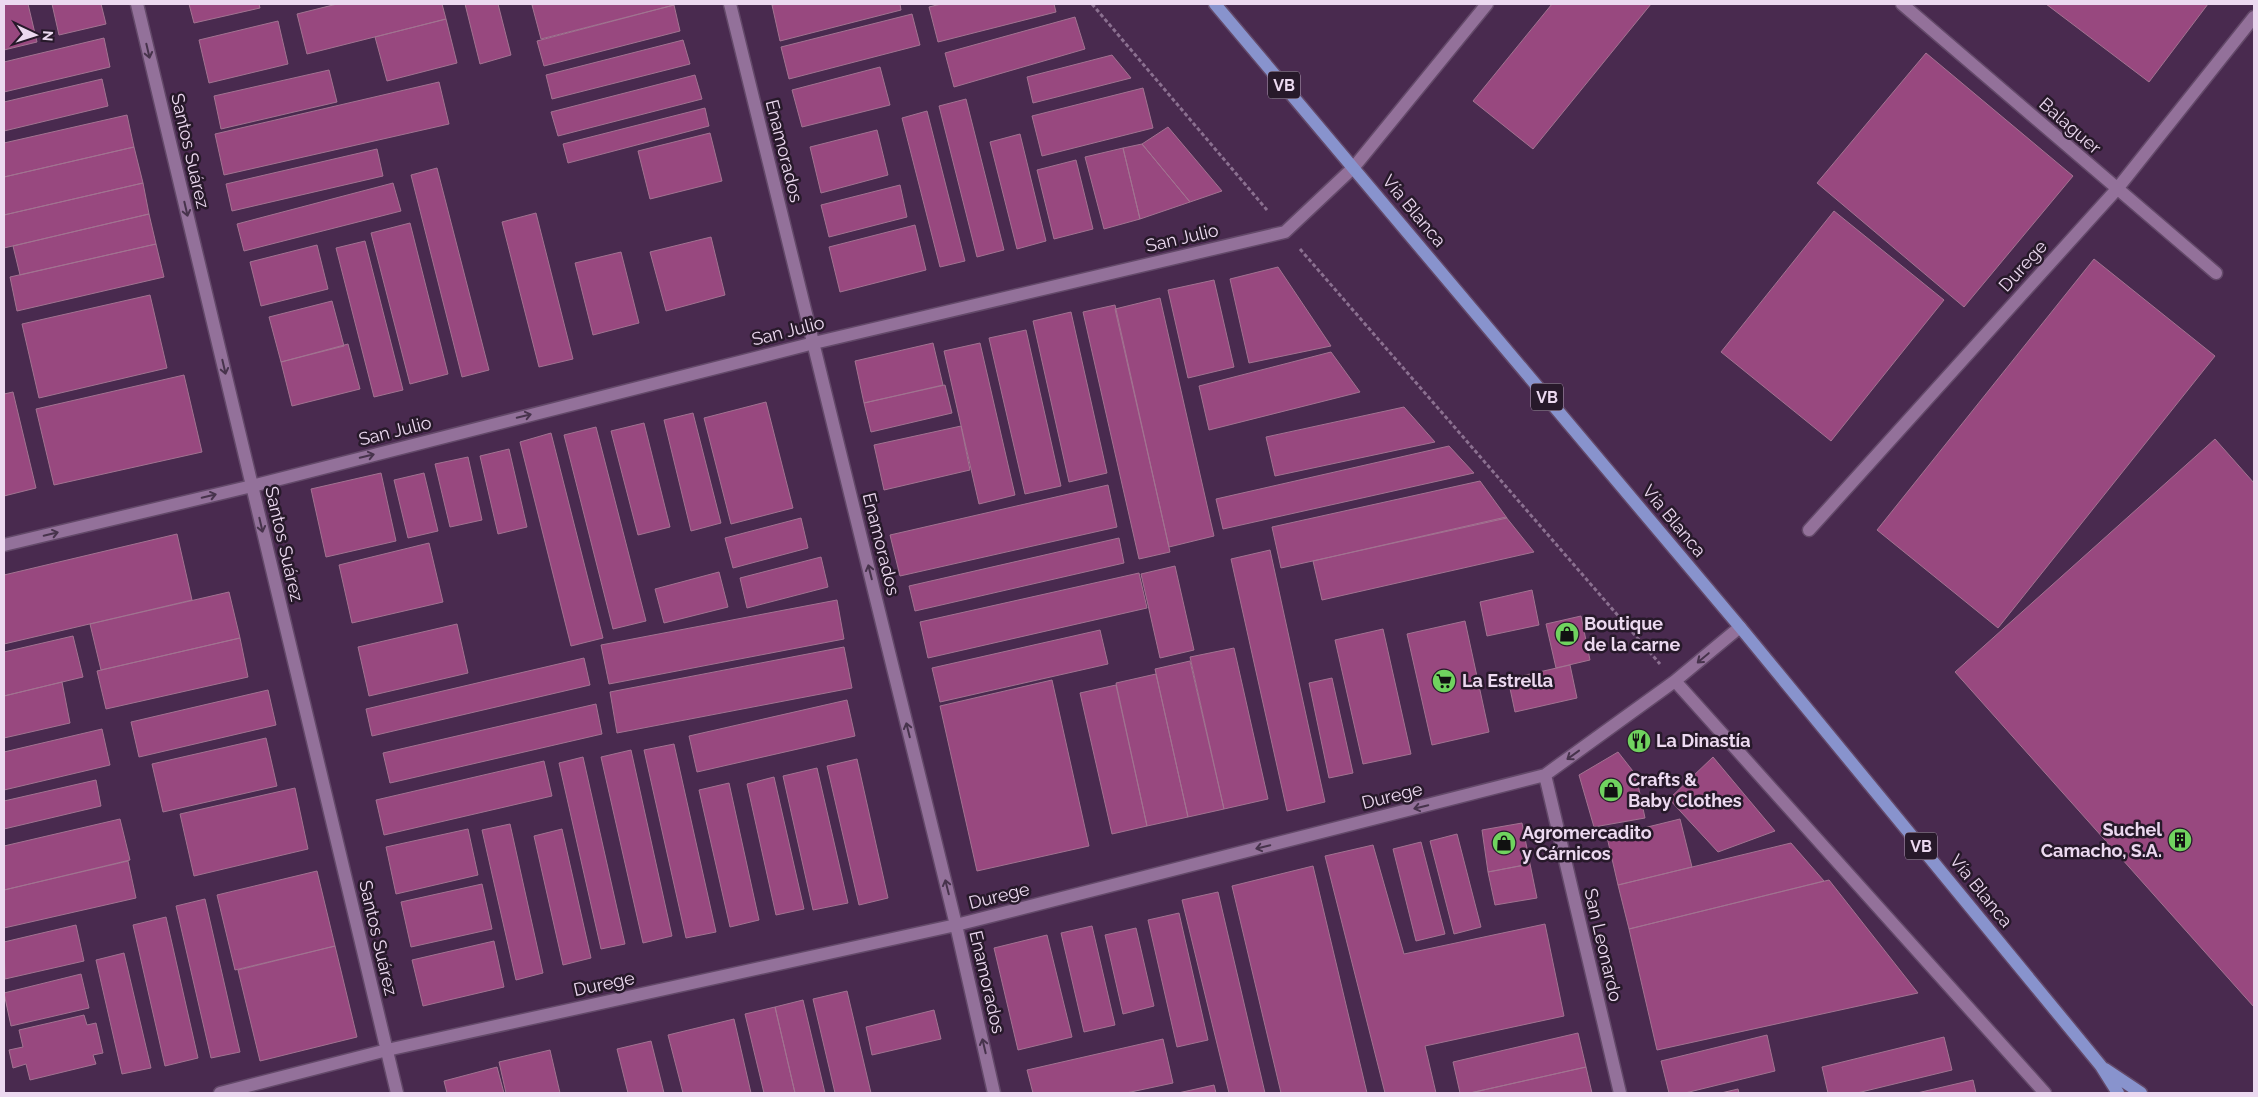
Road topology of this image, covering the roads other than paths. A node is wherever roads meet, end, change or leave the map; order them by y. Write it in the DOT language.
graph roads {
  1 [pos="137,4"];
  2 [pos="730,4"];
  3 [pos="1215,4"];
  4 [pos="1487,4"];
  5 [pos="1902,4"];
  6 [pos="2254,17"];
  7 [pos="1354,167"];
  8 [pos="2117,189"];
  9 [pos="2216,273"];
  10 [pos="814,343"];
  11 [pos="252,486"];
  12 [pos="1809,530"];
  13 [pos="4,545"];
  14 [pos="1740,627"];
  15 [pos="1675,681"];
  16 [pos="1545,775"];
  17 [pos="956,925"];
  18 [pos="387,1050"];
  19 [pos="2101,1066"];
  20 [pos="220,1093"];
  21 [pos="397,1093"];
  22 [pos="994,1093"];
  23 [pos="1620,1093"];
  24 [pos="2044,1093"];
  25 [pos="2118,1093"];
  26 [pos="2141,1093"];
  1 -- 11 [label="street, Santos Suárez, one-way"];
  2 -- 10 [label="street, Enamorados"];
  3 -- 7 [label="main road, Vía Blanca / VB"];
  4 -- 7 [label="street"];
  5 -- 8 [label="street, Balaguer"];
  6 -- 8 [label="street, Durege"];
  7 -- 10 [label="street, San Julio"];
  7 -- 14 [label="main road, Vía Blanca / VB"];
  8 -- 9 [label="street, Balaguer"];
  8 -- 12 [label="street, Durege"];
  11 -- 10 [label="street, San Julio, one-way"];
  17 -- 10 [label="street, Enamorados, one-way"];
  13 -- 11 [label="street, San Julio, one-way"];
  11 -- 18 [label="street, Santos Suárez, one-way"];
  14 -- 15 [label="street, Durege, one-way"];
  14 -- 19 [label="main road, Vía Blanca / VB"];
  15 -- 16 [label="street, Durege, one-way"];
  15 -- 24 [label="street"];
  16 -- 17 [label="street, Durege, one-way"];
  16 -- 23 [label="street, San Leonardo"];
  17 -- 18 [label="street, Durege"];
  22 -- 17 [label="street, Enamorados, one-way"];
  18 -- 20 [label="street, Durege"];
  18 -- 21 [label="street, Santos Suárez"];
  19 -- 25 [label="main road, Vía Blanca / VB"];
  19 -- 26 [label="main road, Vía Blanca / VB"];
}
